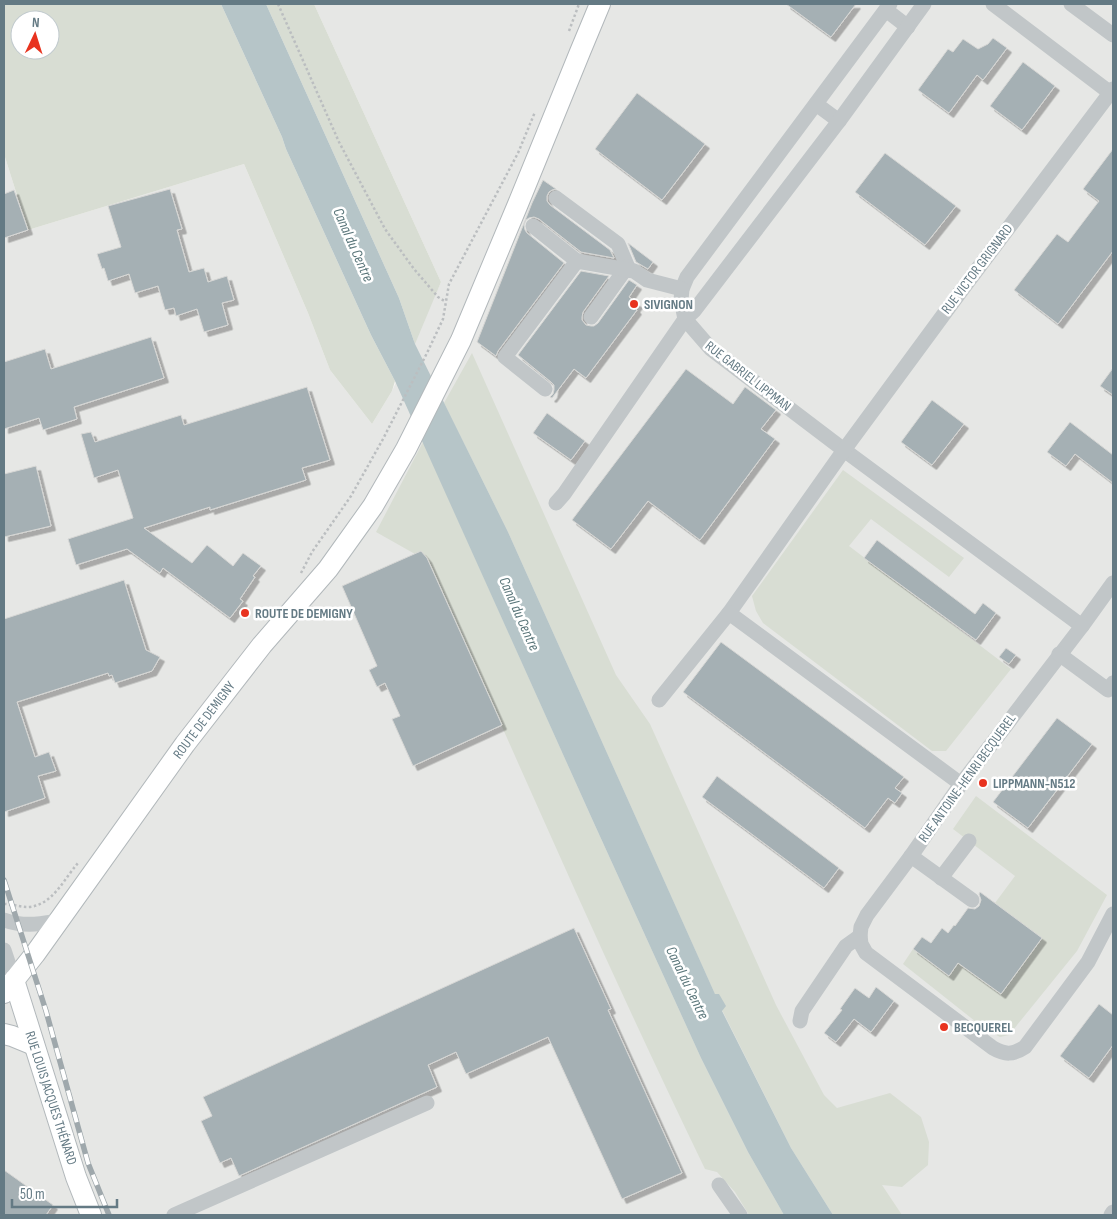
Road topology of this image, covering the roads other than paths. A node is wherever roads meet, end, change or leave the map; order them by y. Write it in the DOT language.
graph roads {
  1 [pos="600,4"];
  2 [pos="924,4"];
  3 [pos="993,4"];
  4 [pos="1071,4"];
  5 [pos="888,7"];
  6 [pos="908,27"];
  7 [pos="1113,35"];
  8 [pos="1112,92"];
  9 [pos="816,104"];
  10 [pos="839,121"];
  11 [pos="556,198"];
  12 [pos="533,226"];
  13 [pos="577,261"];
  14 [pos="627,269"];
  15 [pos="682,289"];
  16 [pos="591,317"];
  17 [pos="685,319"];
  18 [pos="545,389"];
  19 [pos="844,450"];
  20 [pos="556,503"];
  21 [pos="1113,583"];
  22 [pos="728,613"];
  23 [pos="1082,626"];
  24 [pos="1059,654"];
  25 [pos="1113,683"];
  26 [pos="660,700"];
  27 [pos="961,784"];
  28 [pos="969,841"];
  29 [pos="911,856"];
  30 [pos="941,878"];
  31 [pos="972,900"];
  32 [pos="1113,914"];
  33 [pos="4,920"];
  34 [pos="59,921"];
  35 [pos="860,936"];
  36 [pos="4,950"];
  37 [pos="9,986"];
  38 [pos="800,1022"];
  39 [pos="4,1034"];
  40 [pos="34,1045"];
  41 [pos="427,1103"];
  42 [pos="719,1185"];
  43 [pos="91,1215"];
  44 [pos="174,1215"];
  45 [pos="740,1215"];
  1 -- 34 [label="main road, ROUTE DE DEMIGNY"];
  2 -- 6 [label="street"];
  3 -- 8 [label="street"];
  4 -- 7 [label="street"];
  5 -- 6 [label="street"];
  5 -- 9 [label="street"];
  6 -- 10 [label="street"];
  8 -- 19 [label="street, RUE VICTOR GRIGNARD"];
  9 -- 10 [label="street"];
  9 -- 15 [label="street"];
  10 -- 17 [label="street"];
  11 -- 14 [label="street"];
  12 -- 13 [label="street"];
  13 -- 14 [label="street"];
  13 -- 18 [label="street"];
  14 -- 15 [label="street"];
  14 -- 16 [label="street"];
  15 -- 17 [label="street"];
  17 -- 19 [label="street, RUE GABRIEL LIPPMAN"];
  17 -- 20 [label="street"];
  19 -- 22 [label="street, RUE VICTOR GRIGNARD"];
  19 -- 23 [label="street, RUE GABRIEL LIPPMAN"];
  21 -- 23 [label="street"];
  22 -- 26 [label="street, RUE VICTOR GRIGNARD"];
  22 -- 27 [label="street"];
  23 -- 24 [label="street, RUE ANTOINE-HENRI BECQUEREL"];
  24 -- 25 [label="street"];
  24 -- 27 [label="street, RUE ANTOINE-HENRI BECQUEREL"];
  27 -- 29 [label="street, RUE ANTOINE-HENRI BECQUEREL"];
  28 -- 30 [label="street"];
  29 -- 30 [label="street"];
  29 -- 35 [label="street, RUE ANTOINE-HENRI BECQUEREL"];
  30 -- 31 [label="street"];
  32 -- 35 [label="street"];
  33 -- 34 [label="street"];
  34 -- 37 [label="main road, ROUTE DE DEMIGNY"];
  35 -- 38 [label="street, RUE ANTOINE-HENRI BECQUEREL"];
  36 -- 37 [label="street"];
  37 -- 40 [label="main road, RUE LOUIS JACQUES THÉNARD"];
  39 -- 40 [label="main road"];
  40 -- 43 [label="main road, RUE LOUIS JACQUES THÉNARD"];
  41 -- 44 [label="street"];
  42 -- 45 [label="street"];
}
